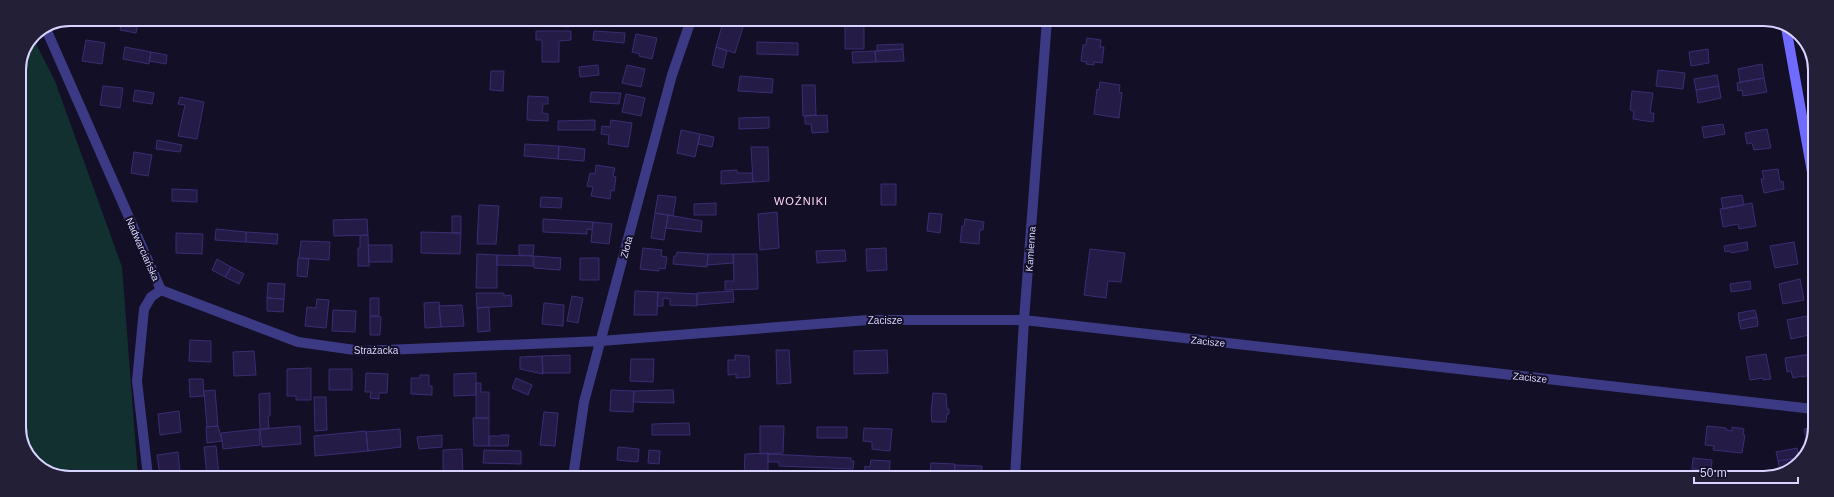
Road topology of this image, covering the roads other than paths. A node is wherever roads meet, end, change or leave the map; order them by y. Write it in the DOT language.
graph roads {
  1 [pos="689,26"];
  2 [pos="1047,26"];
  3 [pos="47,32"];
  4 [pos="1787,32"];
  5 [pos="1808,150"];
  6 [pos="161,290"];
  7 [pos="1024,320"];
  8 [pos="601,341"];
  9 [pos="1808,408"];
  10 [pos="147,471"];
  11 [pos="574,471"];
  12 [pos="1015,471"];
  1 -- 8 [label="street, Złota"];
  2 -- 7 [label="street, Kamienna"];
  3 -- 6 [label="street, Nadwarciańska"];
  4 -- 5 [label="street"];
  6 -- 8 [label="street, Strażacka"];
  6 -- 10 [label="street, Nadwarciańska"];
  7 -- 8 [label="street, Zacisze"];
  7 -- 9 [label="street, Zacisze"];
  7 -- 12 [label="street, Kamienna"];
  8 -- 11 [label="street, Złota"];
}
